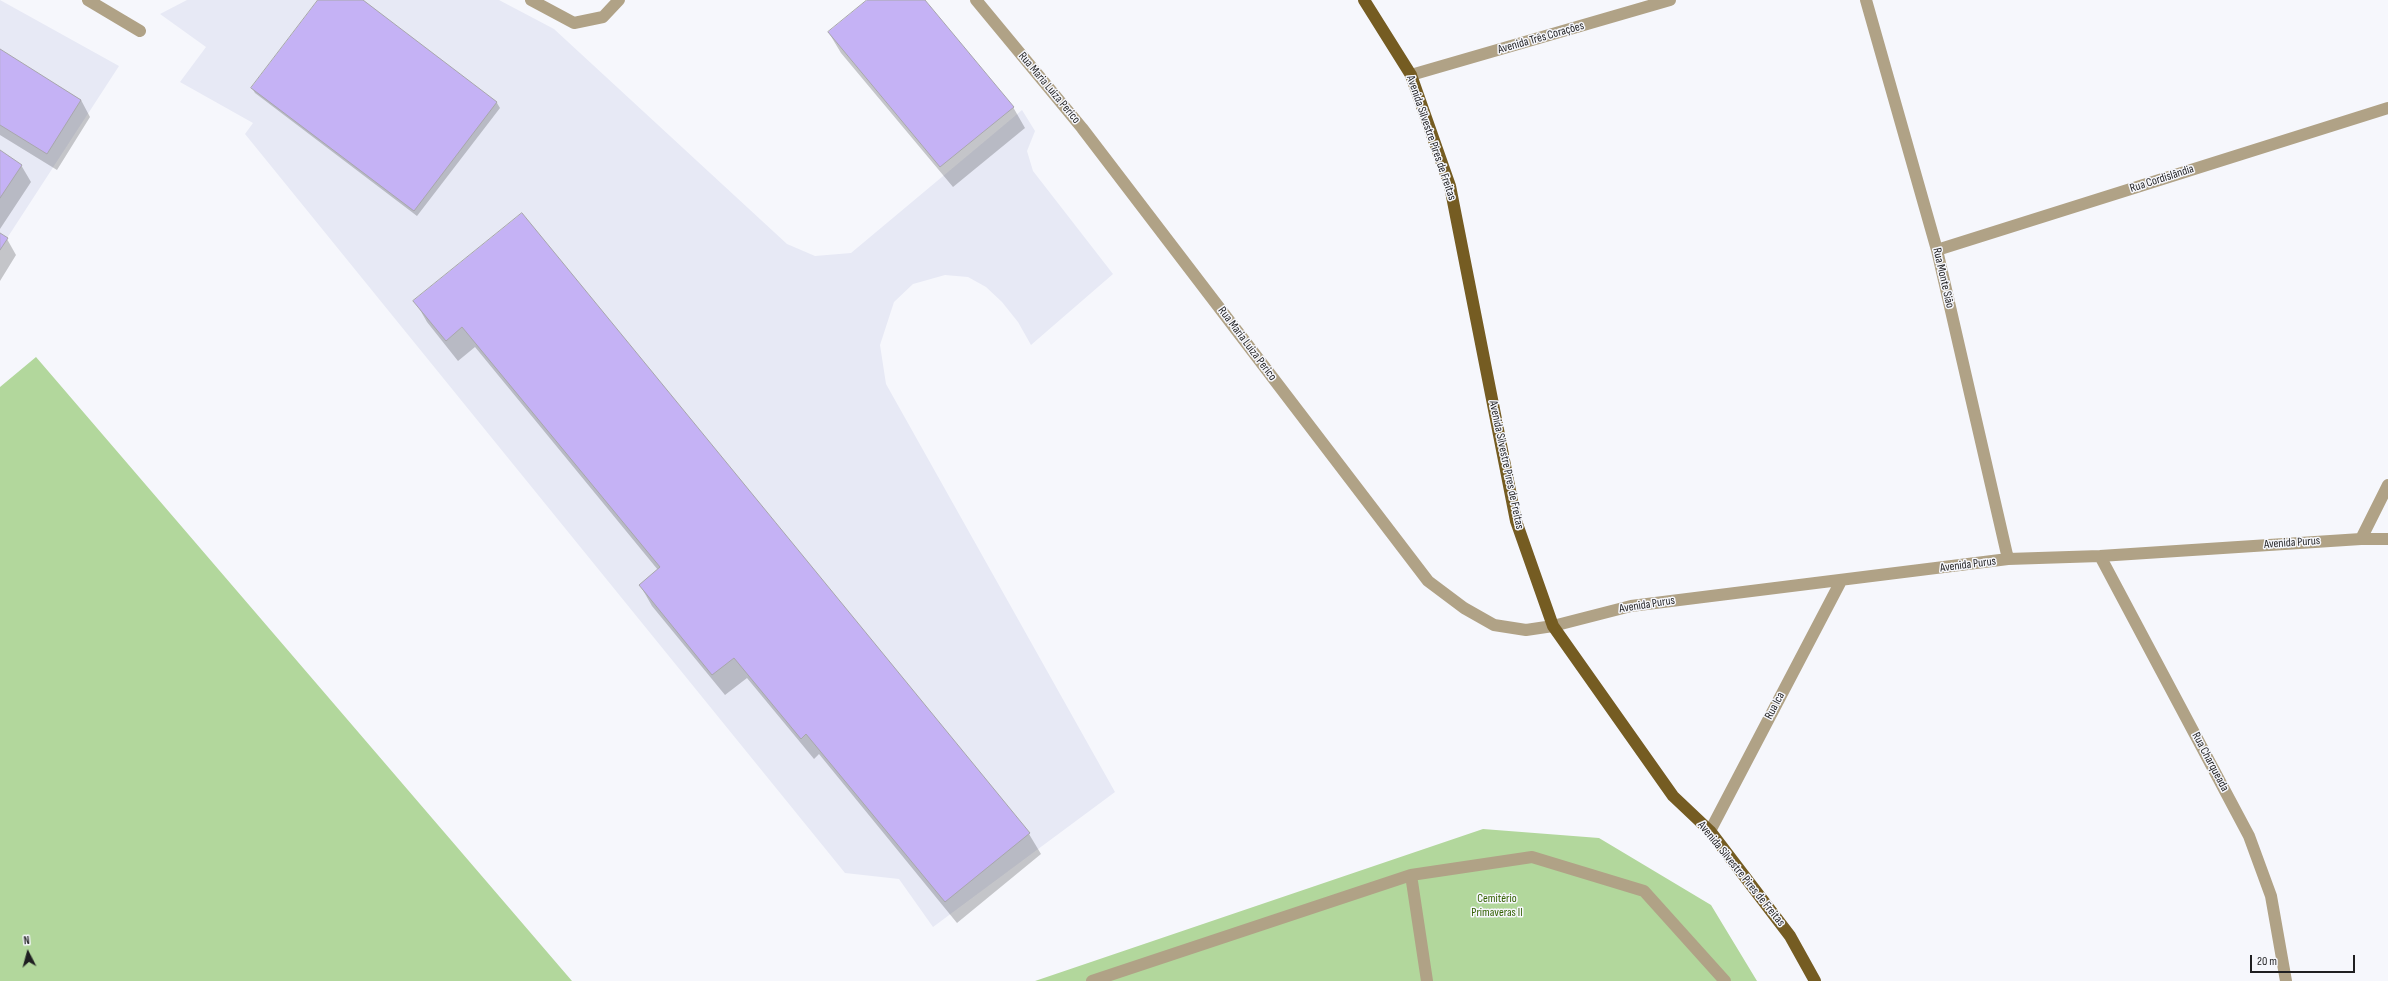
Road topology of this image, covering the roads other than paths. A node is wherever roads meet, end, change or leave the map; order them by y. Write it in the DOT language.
graph roads {
  1 [pos="88,0"];
  2 [pos="531,0"];
  3 [pos="619,0"];
  4 [pos="976,0"];
  5 [pos="1364,0"];
  6 [pos="1670,0"];
  7 [pos="1866,0"];
  8 [pos="140,31"];
  9 [pos="1411,75"];
  10 [pos="2388,108"];
  11 [pos="1937,250"];
  12 [pos="2388,485"];
  13 [pos="2361,539"];
  14 [pos="2388,539"];
  15 [pos="2100,556"];
  16 [pos="2008,560"];
  17 [pos="1841,581"];
  18 [pos="1553,626"];
  19 [pos="1710,831"];
  20 [pos="1411,875"];
  21 [pos="1092,981"];
  22 [pos="1427,981"];
  23 [pos="1725,981"];
  24 [pos="1815,981"];
  25 [pos="2286,981"];
  1 -- 8 [label="street"];
  2 -- 3 [label="street"];
  4 -- 18 [label="street, Rua Maria Luiza Perico"];
  5 -- 9 [label="main road, Avenida Silvestre Pires de Freitas"];
  6 -- 9 [label="street, Avenida Três Corações"];
  7 -- 11 [label="street, Rua Monte Sião"];
  9 -- 18 [label="main road, Avenida Silvestre Pires de Freitas"];
  10 -- 11 [label="street, Rua Cordislândia"];
  11 -- 16 [label="street, Rua Monte Sião"];
  12 -- 13 [label="street"];
  13 -- 14 [label="street, Avenida Purus"];
  13 -- 15 [label="street, Avenida Purus"];
  15 -- 16 [label="street, Avenida Purus"];
  15 -- 25 [label="street, Rua Charqueada"];
  16 -- 17 [label="street, Avenida Purus"];
  17 -- 18 [label="street, Avenida Purus"];
  17 -- 19 [label="street, Rua Ica"];
  18 -- 19 [label="main road, Avenida Silvestre Pires de Freitas"];
  19 -- 24 [label="main road, Avenida Silvestre Pires de Freitas"];
  20 -- 21 [label="street"];
  20 -- 22 [label="street"];
  20 -- 23 [label="street"];
}
